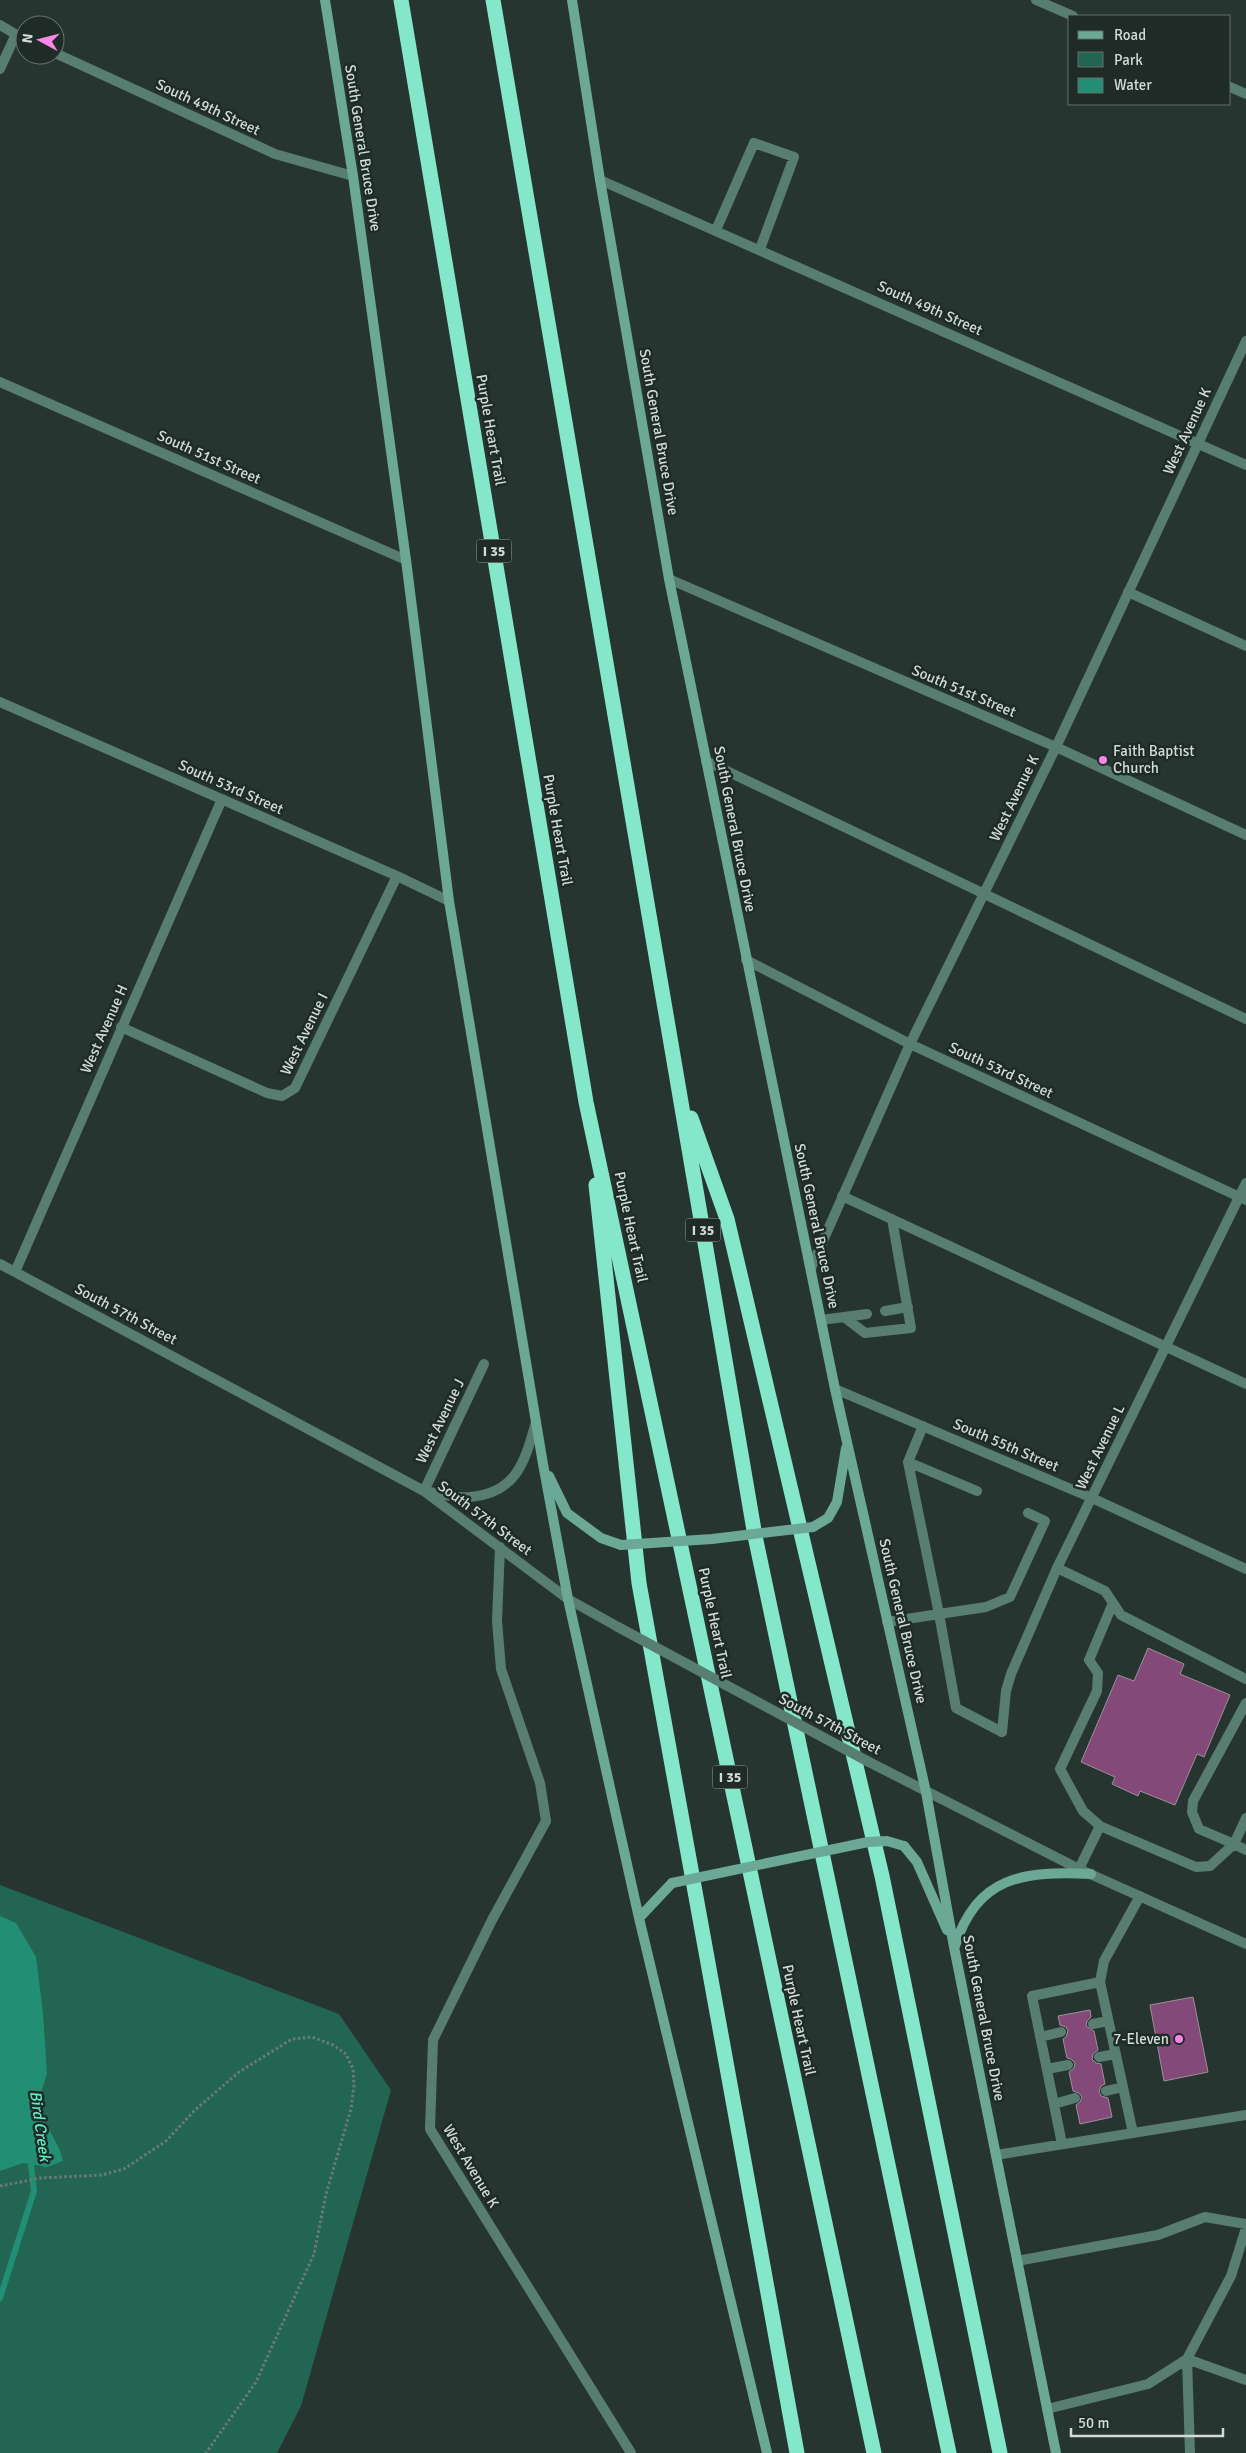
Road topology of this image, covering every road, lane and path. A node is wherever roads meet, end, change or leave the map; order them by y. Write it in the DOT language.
graph roads {
  1 [pos="324,0"];
  2 [pos="401,0"];
  3 [pos="493,0"];
  4 [pos="572,0"];
  5 [pos="1041,1"];
  6 [pos="1071,15"];
  7 [pos="0,25"];
  8 [pos="15,35"];
  9 [pos="15,46"];
  10 [pos="65,58"];
  11 [pos="0,69"];
  12 [pos="1231,86"];
  13 [pos="1246,94"];
  14 [pos="352,176"];
  15 [pos="600,180"];
  16 [pos="716,230"];
  17 [pos="760,249"];
  18 [pos="1246,341"];
  19 [pos="0,382"];
  20 [pos="1198,443"];
  21 [pos="1246,465"];
  22 [pos="406,560"];
  23 [pos="669,579"];
  24 [pos="1128,592"];
  25 [pos="1246,646"];
  26 [pos="0,702"];
  27 [pos="1056,747"];
  28 [pos="706,761"];
  29 [pos="222,799"];
  30 [pos="1246,835"];
  31 [pos="397,876"];
  32 [pos="984,894"];
  33 [pos="449,901"];
  34 [pos="746,960"];
  35 [pos="1246,1019"];
  36 [pos="121,1027"];
  37 [pos="910,1044"];
  38 [pos="677,1078"];
  39 [pos="586,1102"];
  40 [pos="1246,1183"];
  41 [pos="842,1196"];
  42 [pos="1243,1199"];
  43 [pos="892,1219"];
  44 [pos="0,1264"];
  45 [pos="811,1268"];
  46 [pos="15,1272"];
  47 [pos="908,1307"];
  48 [pos="885,1311"];
  49 [pos="867,1314"];
  50 [pos="844,1317"];
  51 [pos="821,1320"];
  52 [pos="1166,1347"];
  53 [pos="484,1364"];
  54 [pos="1246,1384"];
  55 [pos="835,1389"];
  56 [pos="537,1420"];
  57 [pos="923,1426"];
  58 [pos="847,1441"];
  59 [pos="908,1462"];
  60 [pos="543,1464"];
  61 [pos="424,1490"];
  62 [pos="977,1491"];
  63 [pos="1092,1498"];
  64 [pos="1028,1513"];
  65 [pos="500,1547"];
  66 [pos="1057,1568"];
  67 [pos="1246,1569"];
  68 [pos="568,1599"];
  69 [pos="1113,1603"];
  70 [pos="939,1614"];
  71 [pos="887,1622"];
  72 [pos="1246,1679"];
  73 [pos="1246,1703"];
  74 [pos="926,1792"];
  75 [pos="1246,1818"];
  76 [pos="1100,1826"];
  77 [pos="1234,1844"];
  78 [pos="1246,1850"];
  79 [pos="1079,1869"];
  80 [pos="1091,1874"];
  81 [pos="1140,1896"];
  82 [pos="639,1918"];
  83 [pos="1246,1944"];
  84 [pos="954,1947"];
  85 [pos="1100,1982"];
  86 [pos="1108,2021"];
  87 [pos="1093,2024"];
  88 [pos="1061,2032"];
  89 [pos="1040,2037"];
  90 [pos="1116,2054"];
  91 [pos="1100,2058"];
  92 [pos="1068,2065"];
  93 [pos="1047,2070"];
  94 [pos="1123,2087"];
  95 [pos="1106,2091"];
  96 [pos="1075,2098"];
  97 [pos="1054,2104"];
  98 [pos="1246,2115"];
  99 [pos="1133,2133"];
  100 [pos="1062,2144"];
  101 [pos="996,2155"];
  102 [pos="0,2186"];
  103 [pos="1246,2224"];
  104 [pos="1246,2228"];
  105 [pos="1017,2261"];
  106 [pos="1187,2359"];
  107 [pos="1246,2380"];
  108 [pos="1047,2409"];
  109 [pos="206,2453"];
  110 [pos="631,2453"];
  111 [pos="767,2453"];
  112 [pos="797,2453"];
  113 [pos="874,2453"];
  114 [pos="949,2453"];
  115 [pos="1000,2453"];
  116 [pos="1056,2453"];
  117 [pos="1190,2453"];
  1 -- 14 [label="main road, South General Bruce Drive"];
  2 -- 39 [label="highway, Purple Heart Trail / I 35"];
  3 -- 38 [label="highway, I 35"];
  4 -- 15 [label="main road, South General Bruce Drive"];
  5 -- 6 [label="street"];
  7 -- 8 [label="street"];
  9 -- 11 [label="street"];
  10 -- 14 [label="street, South 49th Street"];
  12 -- 13 [label="street"];
  14 -- 22 [label="main road, South General Bruce Drive"];
  15 -- 16 [label="street, South 49th Street"];
  15 -- 23 [label="main road, South General Bruce Drive"];
  16 -- 17 [label="street, South 49th Street"];
  16 -- 17 [label="street"];
  17 -- 20 [label="street, South 49th Street"];
  18 -- 20 [label="street, West Avenue K"];
  19 -- 22 [label="street, South 51st Street"];
  20 -- 21 [label="street, South 49th Street"];
  20 -- 24 [label="street, West Avenue K"];
  22 -- 33 [label="main road, South General Bruce Drive"];
  23 -- 27 [label="street, South 51st Street"];
  23 -- 28 [label="main road, South General Bruce Drive"];
  24 -- 25 [label="street"];
  24 -- 27 [label="street, West Avenue K"];
  26 -- 29 [label="street, South 53rd Street"];
  27 -- 30 [label="street, South 51st Street"];
  27 -- 32 [label="street, West Avenue K"];
  28 -- 32 [label="street"];
  28 -- 34 [label="main road, South General Bruce Drive"];
  29 -- 31 [label="street, South 53rd Street"];
  29 -- 36 [label="street, West Avenue H"];
  31 -- 33 [label="street, South 53rd Street"];
  31 -- 36 [label="street, West Avenue I"];
  32 -- 35 [label="street"];
  32 -- 37 [label="street, West Avenue K"];
  33 -- 56 [label="main road, South General Bruce Drive"];
  34 -- 37 [label="street, South 53rd Street"];
  34 -- 45 [label="main road, South General Bruce Drive"];
  36 -- 46 [label="street, West Avenue H"];
  37 -- 41 [label="street, West Avenue K"];
  37 -- 42 [label="street, South 53rd Street"];
  38 -- 114 [label="highway, I 35"];
  38 -- 115 [label="highway"];
  39 -- 112 [label="highway"];
  39 -- 113 [label="highway, Purple Heart Trail / I 35"];
  40 -- 42 [label="street, West Avenue L"];
  41 -- 43 [label="street"];
  41 -- 45 [label="street, West Avenue K"];
  42 -- 52 [label="street, West Avenue L"];
  43 -- 47 [label="street"];
  43 -- 52 [label="street"];
  44 -- 46 [label="street, South 57th Street"];
  45 -- 51 [label="main road, South General Bruce Drive"];
  46 -- 61 [label="street, South 57th Street"];
  47 -- 48 [label="street"];
  47 -- 50 [label="street"];
  49 -- 50 [label="street"];
  50 -- 51 [label="street"];
  51 -- 55 [label="main road, South General Bruce Drive"];
  52 -- 54 [label="street"];
  52 -- 63 [label="street, West Avenue L"];
  53 -- 61 [label="street, West Avenue J"];
  55 -- 57 [label="street, South 55th Street"];
  55 -- 58 [label="main road, South General Bruce Drive"];
  56 -- 60 [label="main road, South General Bruce Drive"];
  56 -- 61 [label="street, South 57th Street"];
  57 -- 59 [label="street"];
  57 -- 63 [label="street, South 55th Street"];
  58 -- 60 [label="main road, bridge"];
  58 -- 71 [label="main road, South General Bruce Drive"];
  59 -- 62 [label="street"];
  59 -- 70 [label="street"];
  60 -- 68 [label="main road, South General Bruce Drive"];
  61 -- 65 [label="street, South 57th Street"];
  63 -- 66 [label="street, West Avenue L"];
  63 -- 67 [label="street, South 55th Street"];
  64 -- 70 [label="street"];
  65 -- 68 [label="street, South 57th Street"];
  65 -- 110 [label="street, West Avenue K"];
  66 -- 69 [label="street"];
  66 -- 70 [label="street, West Avenue L"];
  68 -- 74 [label="street, South 57th Street, bridge"];
  68 -- 82 [label="main road, South General Bruce Drive"];
  69 -- 72 [label="street"];
  69 -- 76 [label="street"];
  70 -- 71 [label="street"];
  71 -- 74 [label="main road, South General Bruce Drive"];
  73 -- 77 [label="street"];
  74 -- 79 [label="street, South 57th Street"];
  74 -- 84 [label="main road, South General Bruce Drive"];
  75 -- 77 [label="street"];
  76 -- 77 [label="street"];
  76 -- 79 [label="street"];
  77 -- 78 [label="street"];
  79 -- 80 [label="street, South 57th Street"];
  80 -- 81 [label="street, South 57th Street"];
  80 -- 84 [label="main road"];
  81 -- 83 [label="street, South 57th Street"];
  81 -- 85 [label="street"];
  82 -- 84 [label="main road, bridge"];
  82 -- 111 [label="main road, South General Bruce Drive"];
  84 -- 101 [label="main road, South General Bruce Drive"];
  85 -- 86 [label="street"];
  85 -- 89 [label="street"];
  86 -- 87 [label="street"];
  86 -- 90 [label="street"];
  88 -- 89 [label="street"];
  89 -- 93 [label="street"];
  90 -- 91 [label="street"];
  90 -- 94 [label="street"];
  92 -- 93 [label="street"];
  93 -- 97 [label="street"];
  94 -- 95 [label="street"];
  94 -- 99 [label="street"];
  96 -- 97 [label="street"];
  97 -- 100 [label="street"];
  98 -- 99 [label="street"];
  99 -- 100 [label="street"];
  100 -- 101 [label="street"];
  101 -- 105 [label="main road, South General Bruce Drive"];
  102 -- 109 [label="path"];
  103 -- 105 [label="street"];
  104 -- 106 [label="street"];
  105 -- 108 [label="main road, South General Bruce Drive"];
  106 -- 107 [label="street"];
  106 -- 108 [label="street"];
  106 -- 117 [label="street"];
  108 -- 116 [label="main road, South General Bruce Drive"];
}
